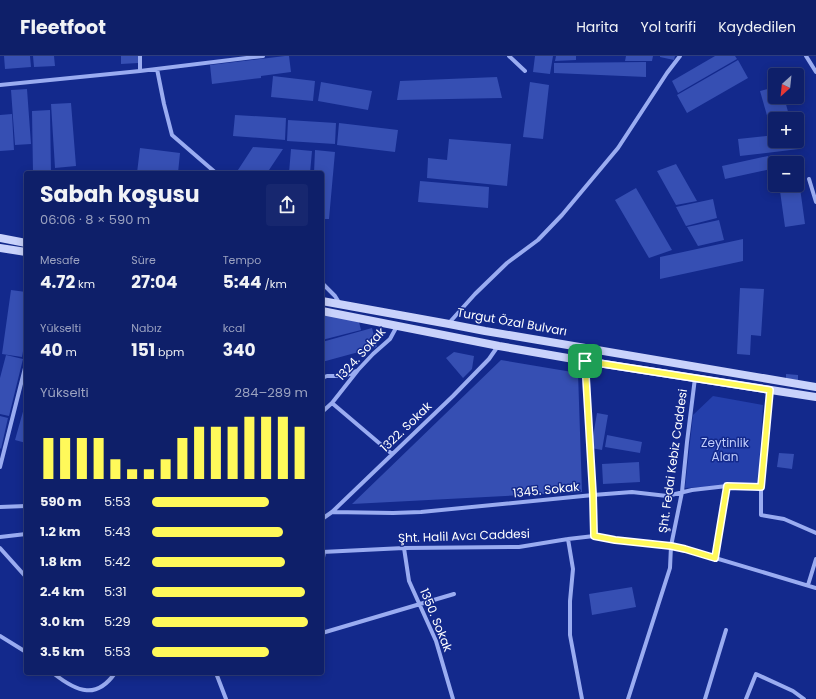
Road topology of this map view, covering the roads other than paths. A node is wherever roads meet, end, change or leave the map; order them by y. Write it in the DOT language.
graph roads {
  1 [pos="140,56"];
  2 [pos="263,56"];
  3 [pos="509,56"];
  4 [pos="680,56"];
  5 [pos="806,56"];
  6 [pos="157,69"];
  7 [pos="140,71"];
  8 [pos="524,71"];
  9 [pos="816,72"];
  10 [pos="0,85"];
  11 [pos="214,171"];
  12 [pos="809,179"];
  13 [pos="816,202"];
  14 [pos="0,238"];
  15 [pos="24,243"];
  16 [pos="0,248"];
  17 [pos="24,252"];
  18 [pos="324,285"];
  19 [pos="324,301"];
  20 [pos="340,304"];
  21 [pos="324,311"];
  22 [pos="449,324"];
  23 [pos="398,325"];
  24 [pos="499,346"];
  25 [pos="585,361"];
  26 [pos="358,370"];
  27 [pos="24,372"];
  28 [pos="324,377"];
  29 [pos="695,378"];
  30 [pos="816,387"];
  31 [pos="770,390"];
  32 [pos="816,397"];
  33 [pos="332,403"];
  34 [pos="324,410"];
  35 [pos="392,454"];
  36 [pos="0,467"];
  37 [pos="727,486"];
  38 [pos="761,487"];
  39 [pos="682,492"];
  40 [pos="593,495"];
  41 [pos="0,506"];
  42 [pos="24,506"];
  43 [pos="332,512"];
  44 [pos="324,518"];
  45 [pos="816,533"];
  46 [pos="24,534"];
  47 [pos="594,536"];
  48 [pos="0,537"];
  49 [pos="568,539"];
  50 [pos="671,546"];
  51 [pos="0,548"];
  52 [pos="404,548"];
  53 [pos="324,552"];
  54 [pos="715,558"];
  55 [pos="816,559"];
  56 [pos="24,575"];
  57 [pos="808,585"];
  58 [pos="816,588"];
  59 [pos="454,594"];
  60 [pos="420,604"];
  61 [pos="726,630"];
  62 [pos="324,632"];
  63 [pos="0,636"];
  64 [pos="24,651"];
  65 [pos="56,675"];
  66 [pos="114,675"];
  67 [pos="217,675"];
  68 [pos="104,691"];
  69 [pos="81,695"];
  70 [pos="226,699"];
  71 [pos="453,699"];
  72 [pos="582,699"];
  73 [pos="628,699"];
  74 [pos="705,699"];
  75 [pos="746,699"];
  76 [pos="804,699"];
  1 -- 7 [label="street"];
  2 -- 6 [label="street"];
  3 -- 8 [label="street"];
  4 -- 22 [label="street"];
  5 -- 9 [label="street"];
  6 -- 7 [label="street"];
  6 -- 11 [label="street"];
  7 -- 10 [label="street"];
  12 -- 13 [label="street"];
  14 -- 15 [label="main road"];
  16 -- 17 [label="main road"];
  18 -- 20 [label="street"];
  19 -- 20 [label="main road, Turgut Özal Bulvarı"];
  20 -- 22 [label="main road, Turgut Özal Bulvarı"];
  21 -- 23 [label="main road"];
  22 -- 30 [label="main road, Turgut Özal Bulvarı"];
  23 -- 24 [label="main road"];
  23 -- 26 [label="street, 1324. Sokak"];
  24 -- 25 [label="main road"];
  24 -- 35 [label="street, 1322. Sokak"];
  25 -- 29 [label="main road"];
  25 -- 40 [label="street"];
  26 -- 28 [label="street"];
  26 -- 33 [label="street, 1324. Sokak"];
  27 -- 36 [label="street"];
  29 -- 31 [label="main road"];
  29 -- 39 [label="street, Şht. Fedai Kebiz Caddesi"];
  31 -- 32 [label="main road"];
  31 -- 38 [label="street"];
  33 -- 34 [label="street, 1324. Sokak"];
  33 -- 35 [label="street"];
  35 -- 43 [label="street, 1322. Sokak"];
  37 -- 38 [label="street, 1345. Sokak"];
  37 -- 39 [label="street, 1345. Sokak"];
  37 -- 54 [label="street"];
  38 -- 45 [label="street"];
  39 -- 40 [label="street, 1345. Sokak"];
  39 -- 50 [label="street, Şht. Fedai Kebiz Caddesi"];
  40 -- 43 [label="street, 1345. Sokak"];
  40 -- 47 [label="street"];
  41 -- 42 [label="street"];
  43 -- 44 [label="street, 1322. Sokak"];
  46 -- 48 [label="street"];
  47 -- 49 [label="street, Şht. Halil Avcı Caddesi"];
  47 -- 50 [label="street, Şht. Halil Avcı Caddesi"];
  49 -- 52 [label="street, Şht. Halil Avcı Caddesi"];
  49 -- 72 [label="street"];
  50 -- 54 [label="street, Şht. Halil Avcı Caddesi"];
  50 -- 73 [label="street, Şht. Fedai Kebiz Caddesi"];
  51 -- 56 [label="street"];
  52 -- 53 [label="street, Şht. Halil Avcı Caddesi"];
  52 -- 60 [label="street, 1350. Sokak"];
  54 -- 57 [label="street, Şht. Halil Avcı Caddesi"];
  55 -- 57 [label="street"];
  57 -- 58 [label="street, Şht. Halil Avcı Caddesi"];
  59 -- 60 [label="street"];
  60 -- 62 [label="street"];
  60 -- 71 [label="street, 1350. Sokak"];
  61 -- 74 [label="street"];
  63 -- 64 [label="street"];
  65 -- 69 [label="street"];
  66 -- 68 [label="street"];
  67 -- 70 [label="street"];
  75 -- 76 [label="street"];
}
